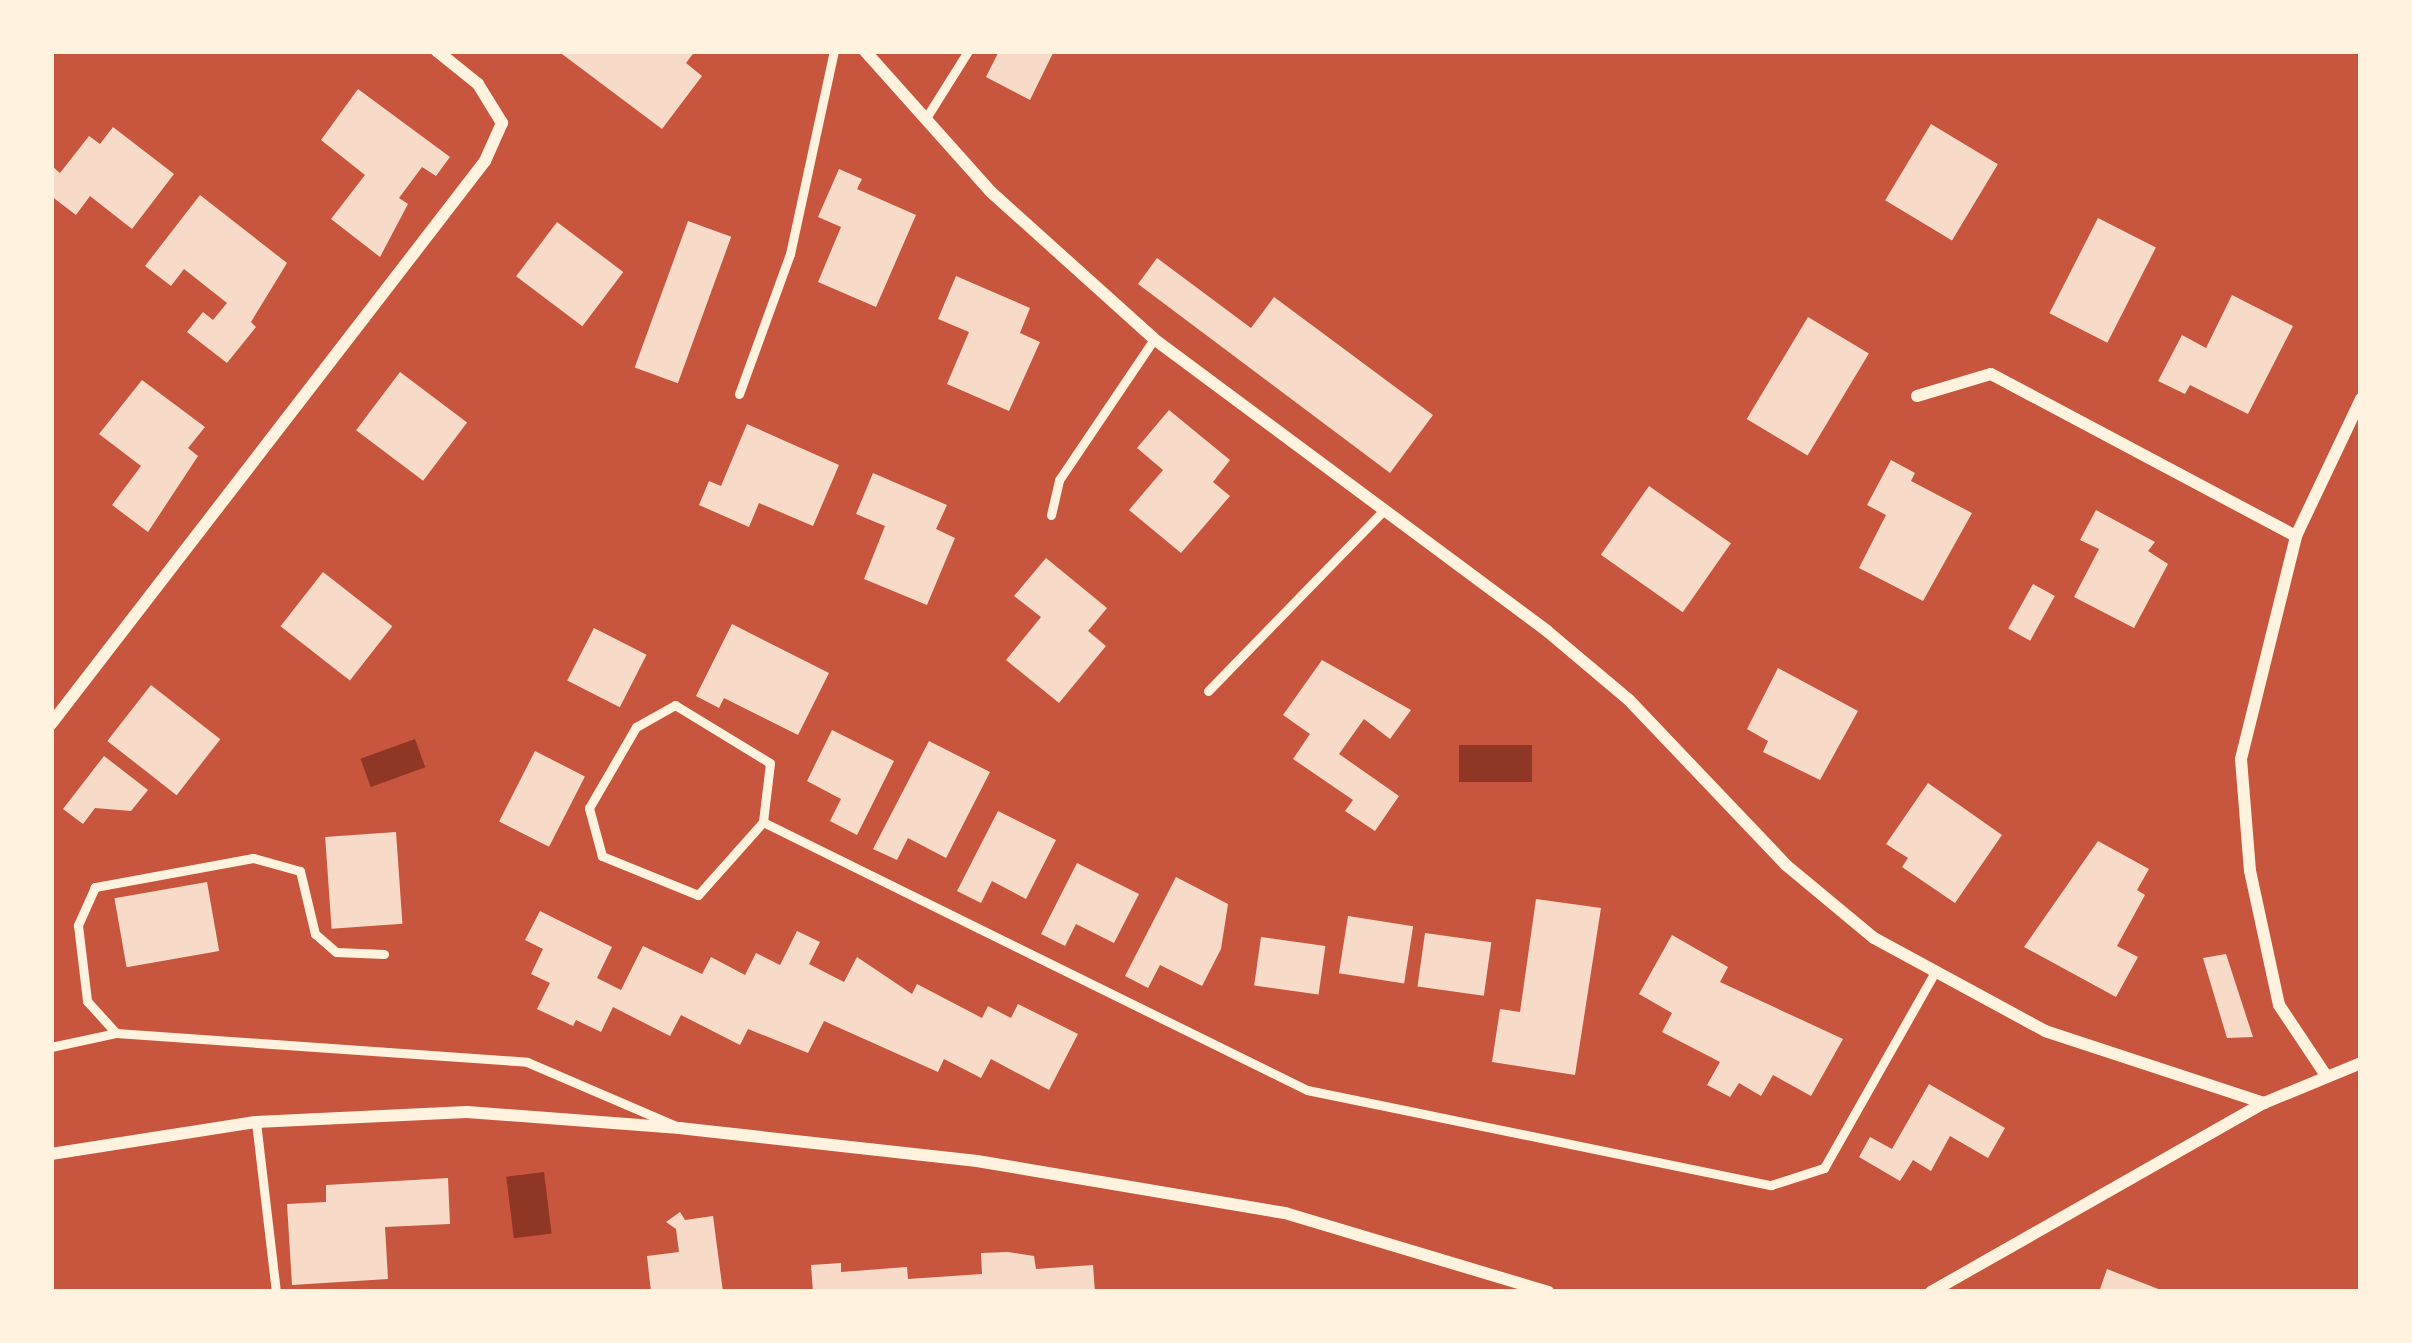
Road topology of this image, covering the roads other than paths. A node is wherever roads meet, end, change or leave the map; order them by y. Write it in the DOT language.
graph roads {
  1 [pos="437,51"];
  2 [pos="834,51"];
  3 [pos="866,51"];
  4 [pos="968,51"];
  5 [pos="926,118"];
  6 [pos="1154,339"];
  7 [pos="739,394"];
  8 [pos="1918,396"];
  9 [pos="2361,398"];
  10 [pos="1384,510"];
  11 [pos="1051,515"];
  12 [pos="2296,536"];
  13 [pos="1208,691"];
  14 [pos="51,724"];
  15 [pos="763,822"];
  16 [pos="384,954"];
  17 [pos="1935,972"];
  18 [pos="116,1033"];
  19 [pos="51,1047"];
  20 [pos="2361,1064"];
  21 [pos="2325,1074"];
  22 [pos="2264,1103"];
  23 [pos="256,1123"];
  24 [pos="679,1128"];
  25 [pos="51,1154"];
  26 [pos="276,1292"];
  27 [pos="1548,1292"];
  28 [pos="1931,1292"];
  1 -- 14 [label="street"];
  2 -- 7 [label="lane"];
  3 -- 5 [label="street"];
  4 -- 5 [label="lane"];
  5 -- 6 [label="street"];
  6 -- 10 [label="street"];
  6 -- 11 [label="lane"];
  8 -- 12 [label="street"];
  9 -- 12 [label="street"];
  10 -- 13 [label="lane"];
  10 -- 17 [label="street"];
  12 -- 21 [label="street"];
  15 -- 15 [label="lane"];
  15 -- 17 [label="lane"];
  16 -- 18 [label="lane"];
  17 -- 22 [label="street"];
  18 -- 19 [label="lane"];
  18 -- 24 [label="lane"];
  20 -- 21 [label="street"];
  21 -- 22 [label="street"];
  22 -- 28 [label="street"];
  23 -- 24 [label="street"];
  23 -- 25 [label="street"];
  23 -- 26 [label="lane"];
  24 -- 27 [label="street"];
}
